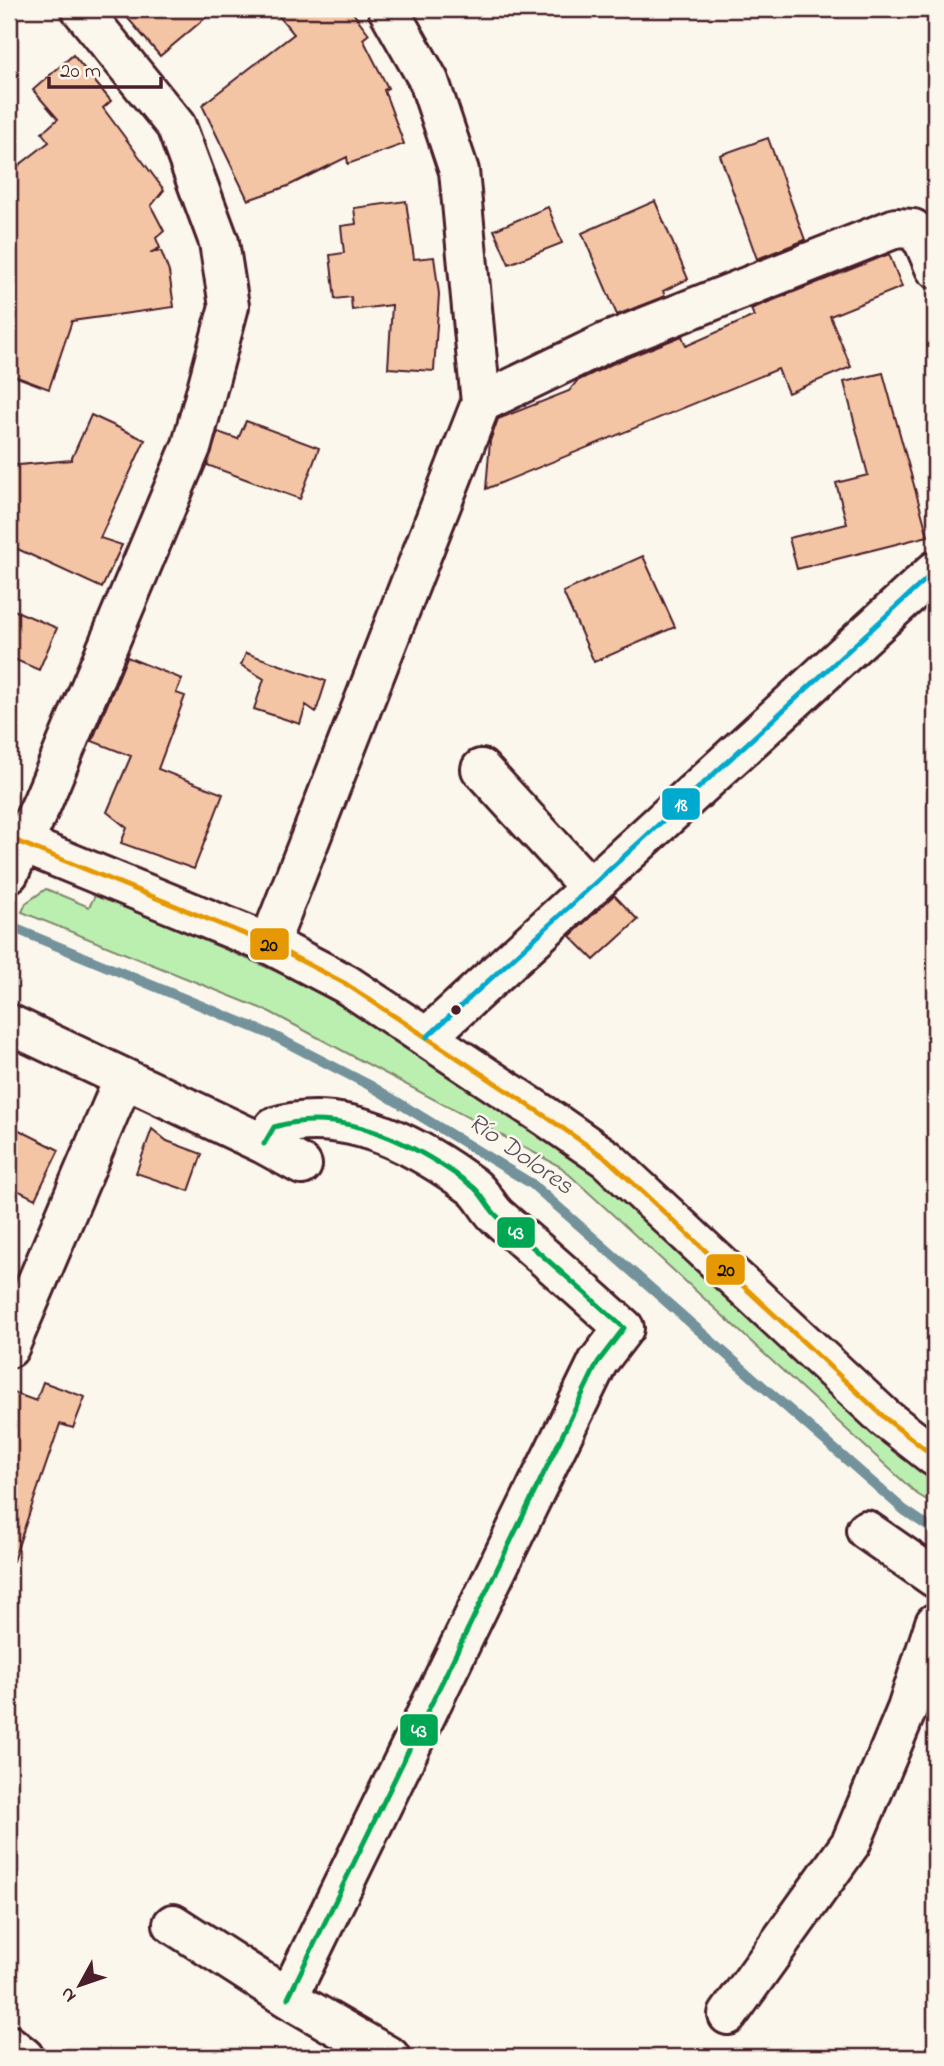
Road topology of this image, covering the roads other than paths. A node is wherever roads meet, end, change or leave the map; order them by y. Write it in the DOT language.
graph roads {
  1 [pos="81,9"];
  2 [pos="388,9"];
  3 [pos="935,268"];
  4 [pos="481,403"];
  5 [pos="935,571"];
  6 [pos="481,769"];
  7 [pos="13,855"];
  8 [pos="590,888"];
  9 [pos="269,944"];
  10 [pos="9,1024"];
  11 [pos="427,1037"];
  12 [pos="124,1078"];
  13 [pos="264,1144"];
  14 [pos="302,1165"];
  15 [pos="9,1348"];
  16 [pos="935,1457"];
  17 [pos="866,1530"];
  18 [pos="935,1578"];
  19 [pos="935,1623"];
  20 [pos="173,1924"];
  21 [pos="288,1998"];
  22 [pos="728,2015"];
  23 [pos="9,2045"];
  24 [pos="24,2057"];
  25 [pos="390,2057"];
  1 -- 7 [label="street"];
  2 -- 4 [label="street"];
  3 -- 4 [label="street"];
  4 -- 9 [label="street"];
  5 -- 8 [label="street"];
  6 -- 8 [label="street"];
  7 -- 9 [label="street"];
  8 -- 11 [label="street"];
  9 -- 11 [label="street"];
  10 -- 12 [label="street"];
  11 -- 16 [label="street"];
  12 -- 13 [label="street"];
  12 -- 15 [label="street"];
  13 -- 14 [label="street"];
  13 -- 21 [label="street"];
  17 -- 18 [label="street"];
  19 -- 22 [label="street"];
  20 -- 21 [label="street"];
  21 -- 25 [label="street"];
  23 -- 24 [label="street"];
}
